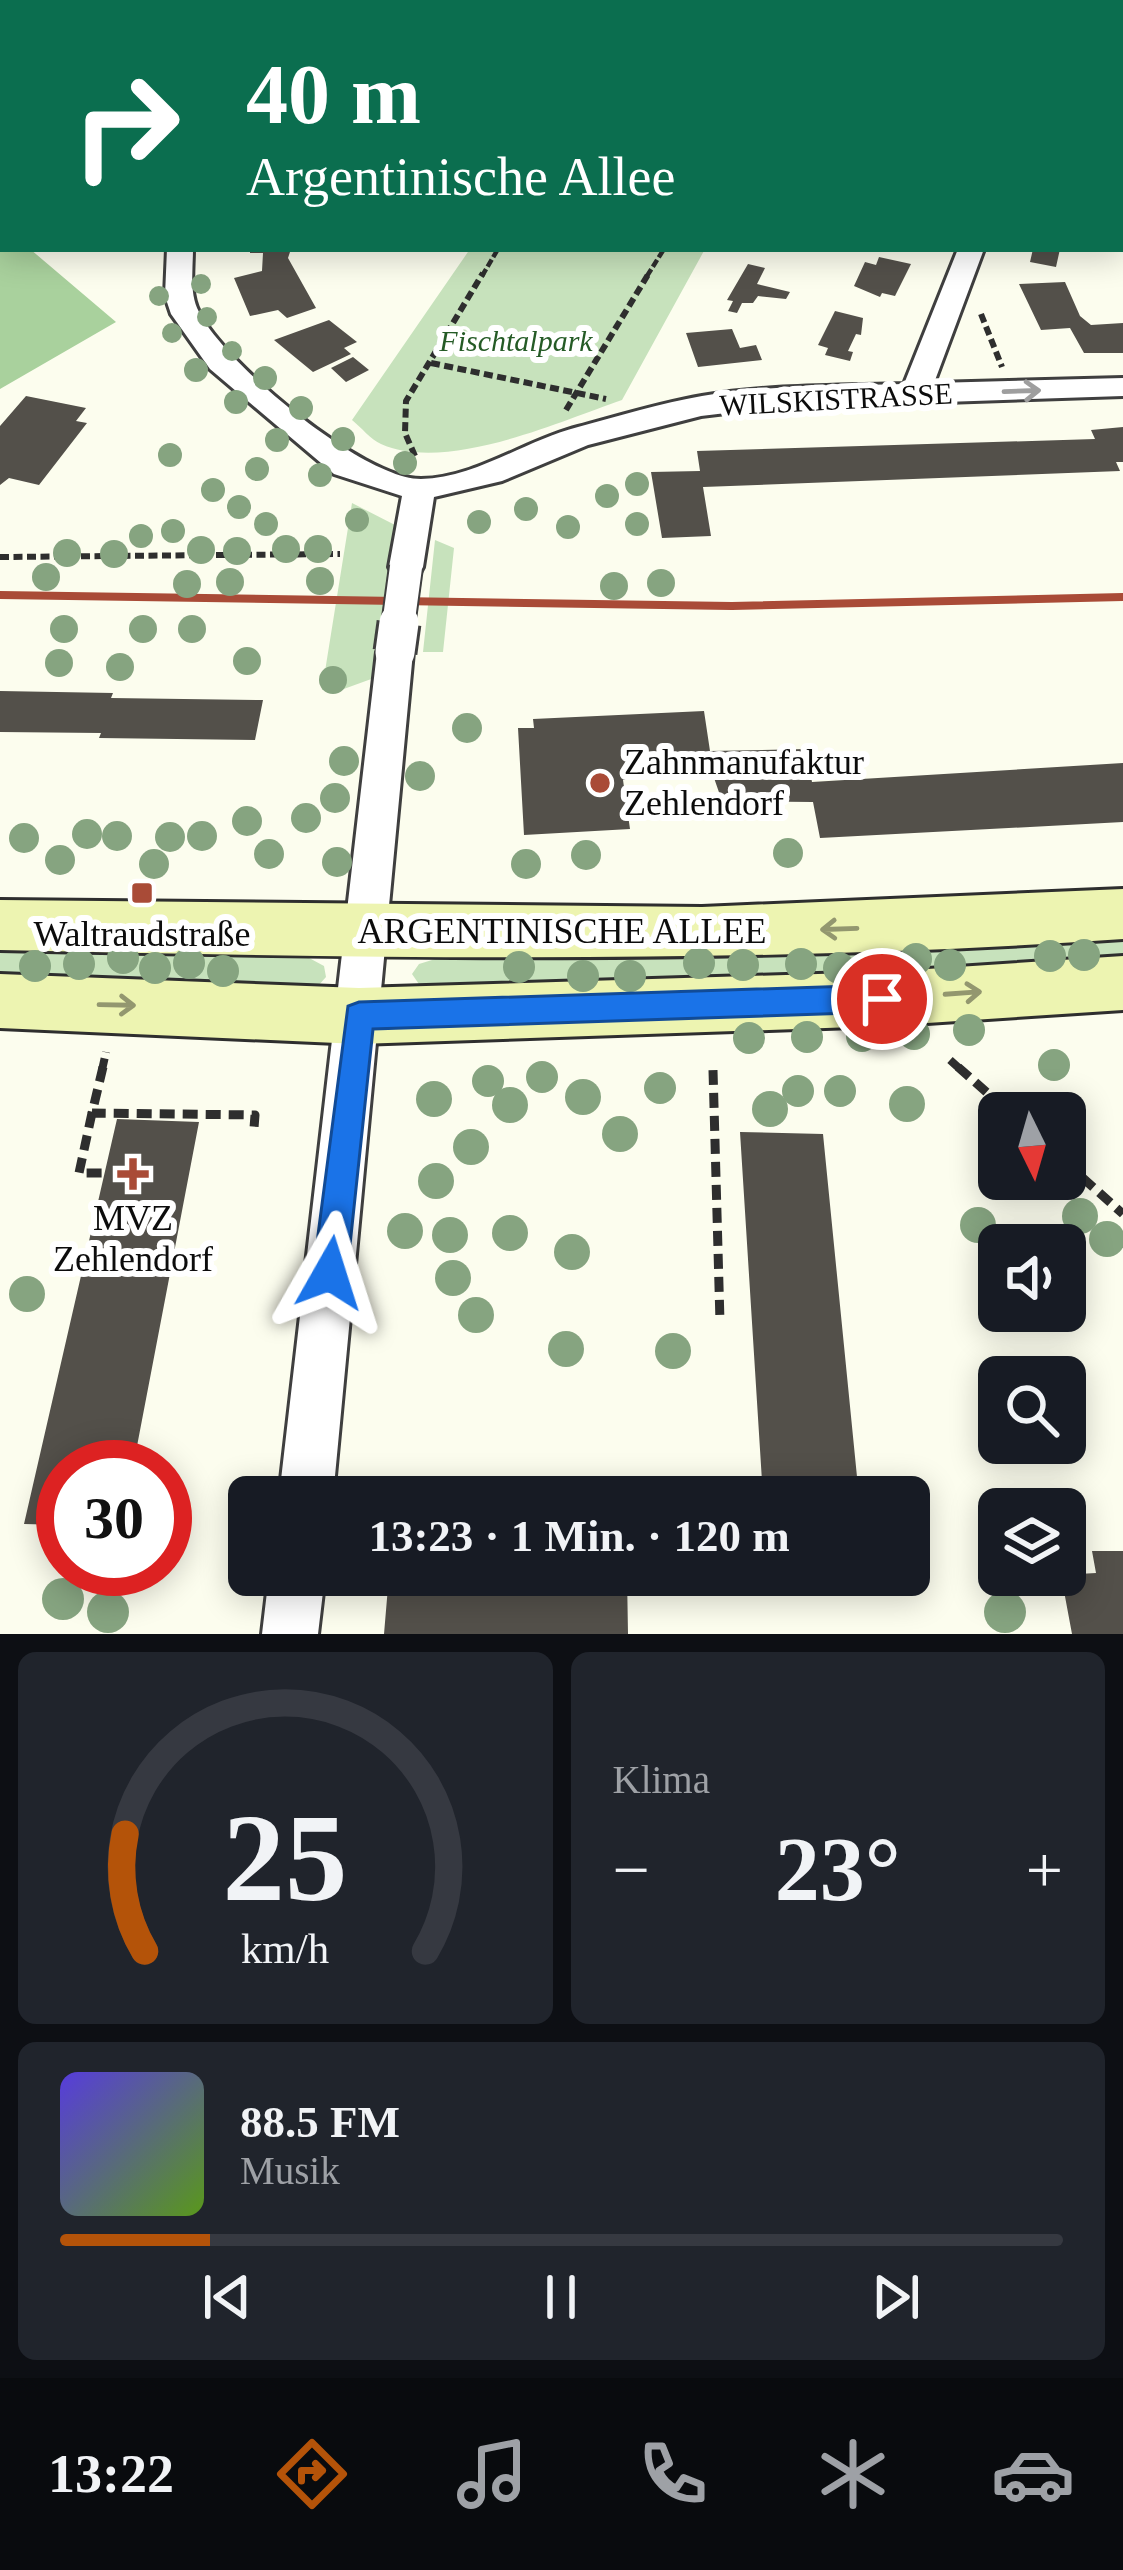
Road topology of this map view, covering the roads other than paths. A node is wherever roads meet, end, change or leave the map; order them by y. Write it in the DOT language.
graph roads {
  1 [pos="180,252"];
  2 [pos="970,252"];
  3 [pos="1123,387"];
  4 [pos="921,394"];
  5 [pos="418,490"];
  6 [pos="1123,914"];
  7 [pos="0,925"];
  8 [pos="364,931"];
  9 [pos="1123,982"];
  10 [pos="0,1001"];
  11 [pos="359,1016"];
  12 [pos="308,1476"];
  13 [pos="295,1596"];
  14 [pos="290,1634"];
  1 -- 5 [label="street"];
  2 -- 4 [label="street"];
  4 -- 3 [label="street, WILSKISTRASSE, one-way"];
  4 -- 5 [label="street, WILSKISTRASSE"];
  5 -- 8 [label="street, bridge"];
  6 -- 8 [label="main road, ARGENTINISCHE ALLEE, one-way"];
  7 -- 8 [label="main road, ARGENTINISCHE ALLEE"];
  8 -- 11 [label="street"];
  11 -- 9 [label="main road, ARGENTINISCHE ALLEE, one-way"];
  10 -- 11 [label="main road, ARGENTINISCHE ALLEE, one-way"];
  11 -- 12 [label="street"];
  13 -- 14 [label="street"];
}
